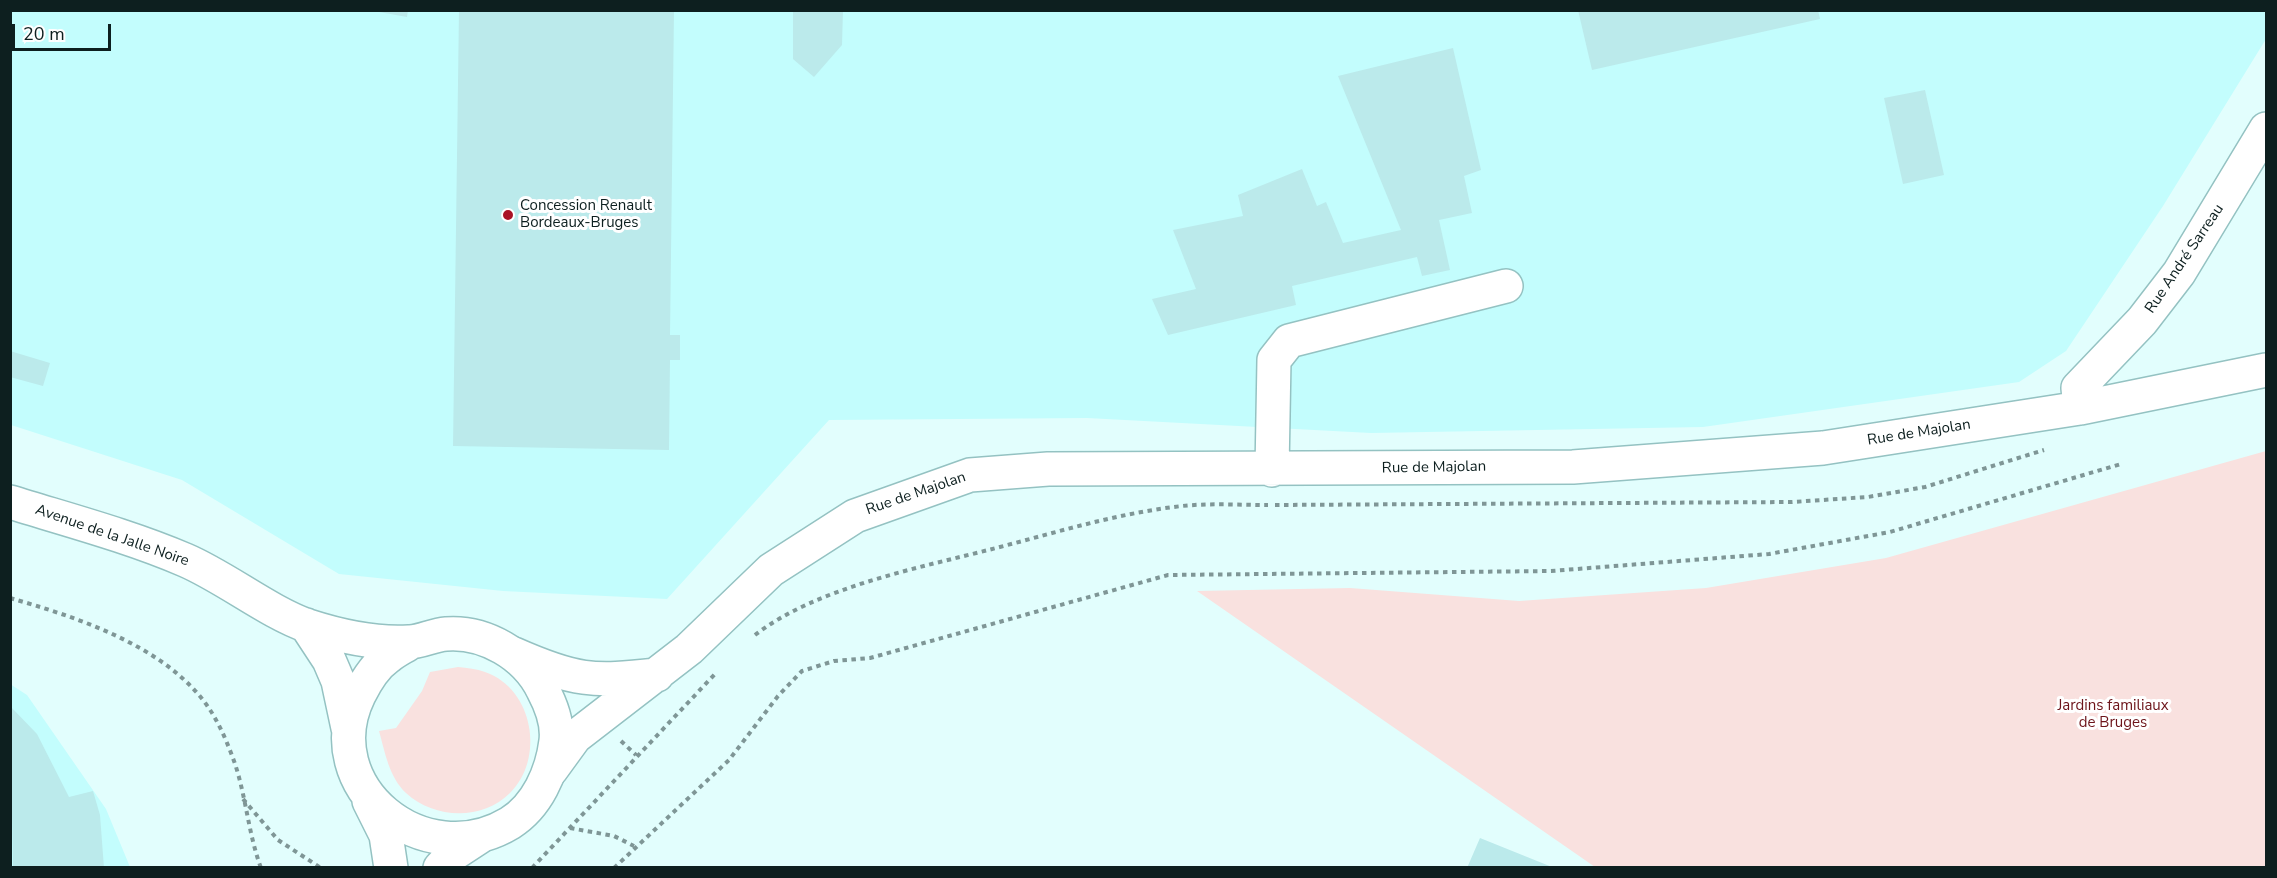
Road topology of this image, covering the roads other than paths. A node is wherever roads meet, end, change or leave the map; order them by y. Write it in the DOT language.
graph roads {
  1 [pos="2266,129"];
  2 [pos="1506,286"];
  3 [pos="2266,370"];
  4 [pos="2080,408"];
  5 [pos="1272,470"];
  6 [pos="10,502"];
  7 [pos="306,625"];
  8 [pos="411,642"];
  9 [pos="514,654"];
  10 [pos="659,674"];
  11 [pos="350,732"];
  12 [pos="550,770"];
  13 [pos="361,783"];
  14 [pos="481,836"];
  15 [pos="391,867"];
  16 [pos="440,867"];
  1 -- 4 [label="street, Rue André Sarreau"];
  2 -- 5 [label="street"];
  3 -- 4 [label="street, Rue de Majolan"];
  4 -- 5 [label="street, Rue de Majolan"];
  5 -- 10 [label="street, Rue de Majolan"];
  6 -- 7 [label="street, Avenue de la Jalle Noire"];
  7 -- 8 [label="street, Avenue de la Jalle Noire"];
  7 -- 11 [label="street"];
  8 -- 9 [label="street"];
  8 -- 11 [label="street"];
  9 -- 10 [label="street"];
  9 -- 12 [label="street"];
  10 -- 12 [label="street, Rue de Majolan"];
  11 -- 13 [label="street"];
  12 -- 14 [label="street"];
  13 -- 14 [label="street"];
  13 -- 15 [label="street"];
  14 -- 16 [label="street"];
}
